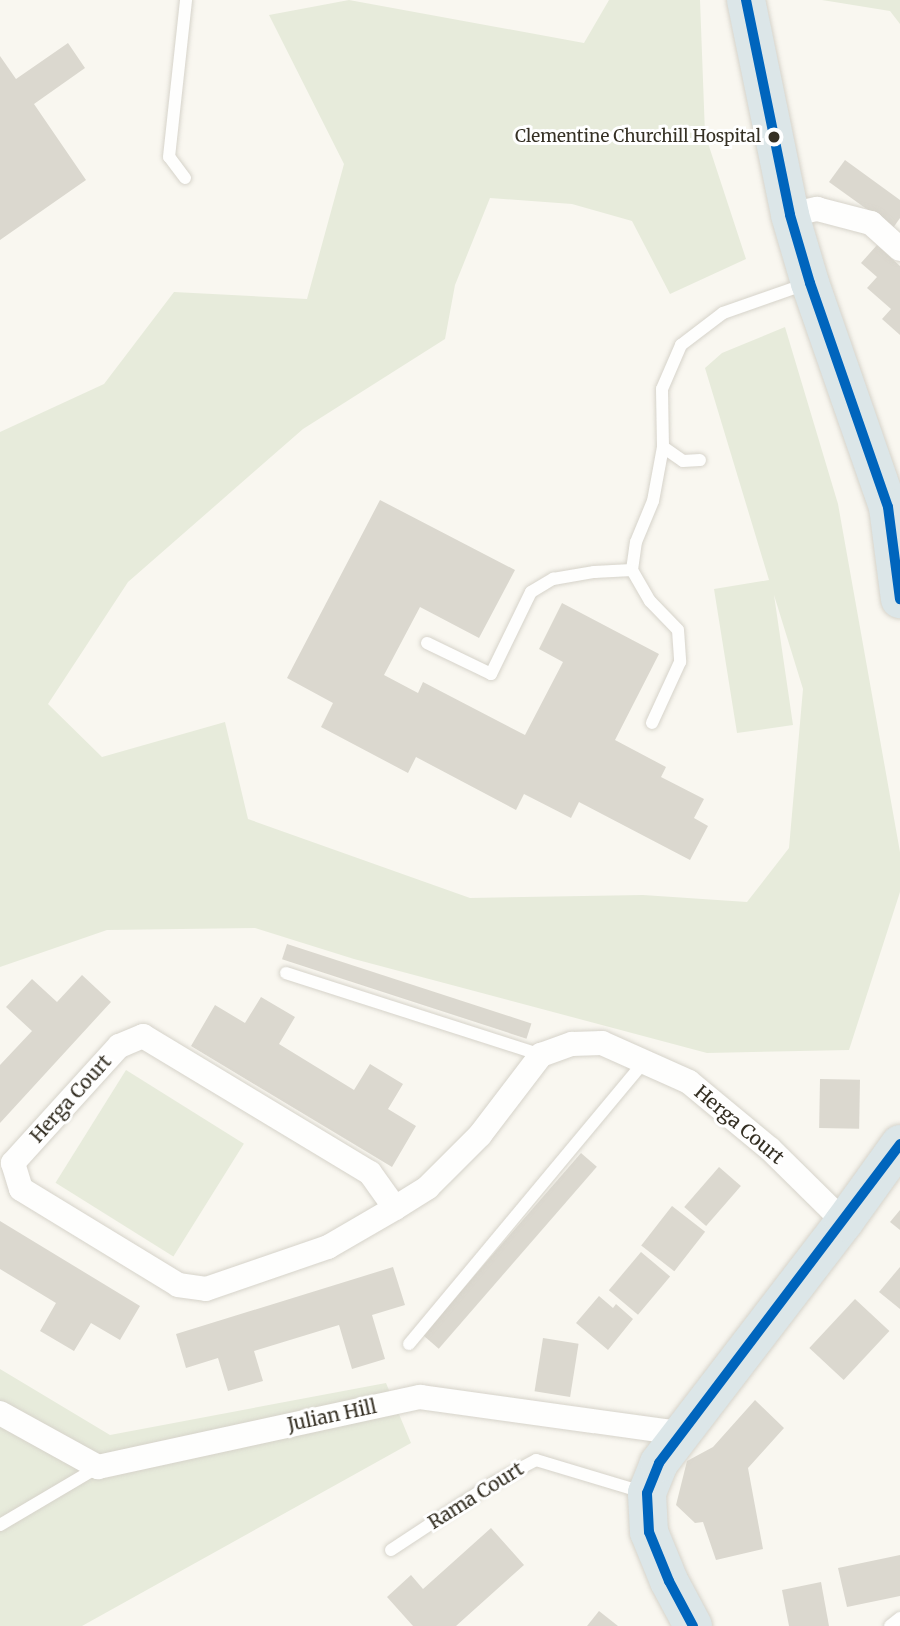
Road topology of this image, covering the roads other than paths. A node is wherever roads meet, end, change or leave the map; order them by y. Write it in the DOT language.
graph roads {
  1 [pos="186,0"];
  2 [pos="746,0"];
  3 [pos="185,178"];
  4 [pos="790,215"];
  5 [pos="900,249"];
  6 [pos="810,283"];
  7 [pos="663,447"];
  8 [pos="700,460"];
  9 [pos="632,570"];
  10 [pos="900,598"];
  11 [pos="427,643"];
  12 [pos="652,723"];
  13 [pos="286,973"];
  14 [pos="541,1055"];
  15 [pos="644,1062"];
  16 [pos="898,1150"];
  17 [pos="395,1208"];
  18 [pos="844,1222"];
  19 [pos="409,1344"];
  20 [pos="0,1413"];
  21 [pos="679,1433"];
  22 [pos="98,1466"];
  23 [pos="647,1493"];
  24 [pos="0,1525"];
  25 [pos="391,1550"];
  26 [pos="900,1618"];
  27 [pos="693,1626"];
  28 [pos="890,1626"];
  1 -- 3 [label="lane"];
  2 -- 4 [label="main road"];
  4 -- 5 [label="street"];
  4 -- 6 [label="main road"];
  6 -- 7 [label="lane"];
  6 -- 10 [label="main road"];
  7 -- 8 [label="lane"];
  7 -- 9 [label="lane"];
  9 -- 11 [label="lane"];
  9 -- 12 [label="lane"];
  13 -- 14 [label="lane"];
  14 -- 15 [label="street, Herga Court"];
  14 -- 17 [label="street, Herga Court"];
  15 -- 18 [label="street, Herga Court"];
  15 -- 19 [label="lane"];
  16 -- 18 [label="main road"];
  17 -- 17 [label="street, Herga Court"];
  18 -- 21 [label="main road"];
  20 -- 22 [label="street"];
  21 -- 22 [label="street, Julian Hill"];
  21 -- 23 [label="main road"];
  22 -- 24 [label="lane"];
  23 -- 25 [label="lane, Rama Court"];
  23 -- 27 [label="main road"];
  26 -- 28 [label="lane"];
}
